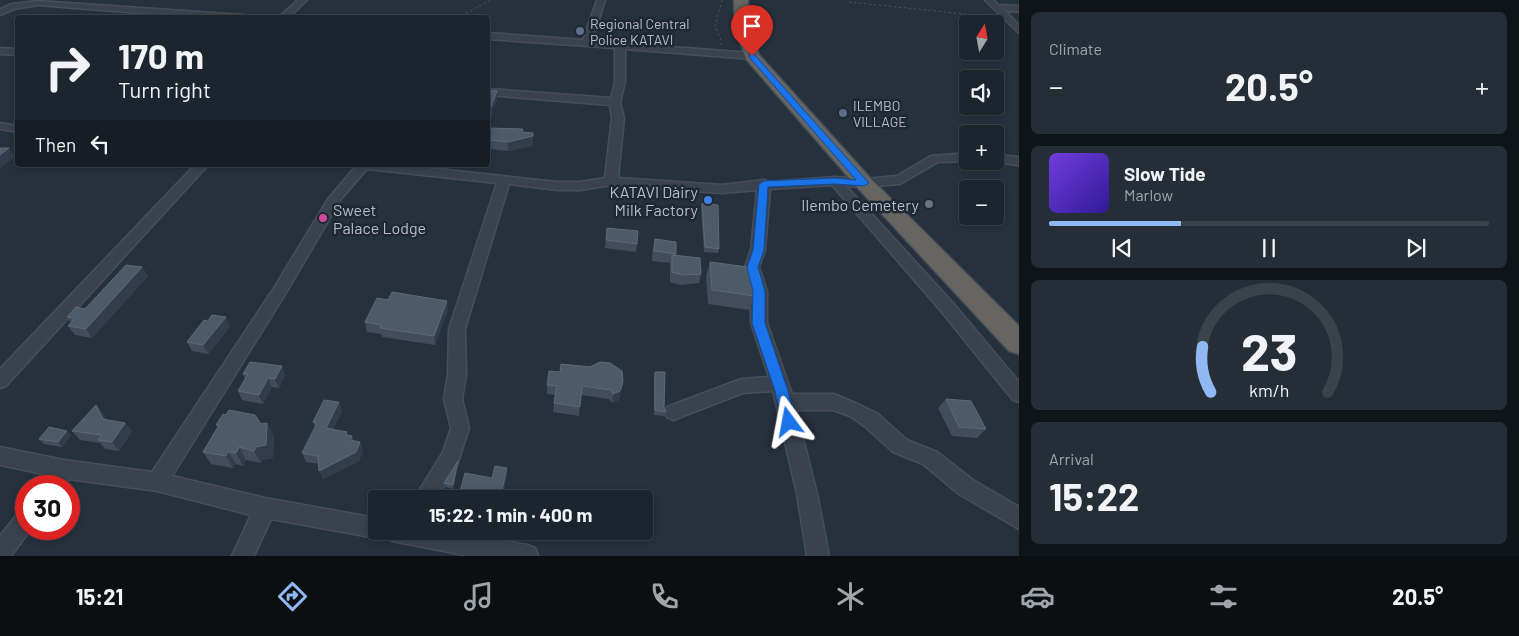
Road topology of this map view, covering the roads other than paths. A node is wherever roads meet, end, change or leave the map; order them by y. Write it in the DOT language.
graph roads {
  1 [pos="4,0"];
  2 [pos="303,0"];
  3 [pos="601,0"];
  4 [pos="741,0"];
  5 [pos="989,0"];
  6 [pos="36,2"];
  7 [pos="12,7"];
  8 [pos="996,7"];
  9 [pos="1019,9"];
  10 [pos="0,12"];
  11 [pos="204,15"];
  12 [pos="286,15"];
  13 [pos="1019,30"];
  14 [pos="490,36"];
  15 [pos="587,43"];
  16 [pos="620,46"];
  17 [pos="0,51"];
  18 [pos="15,52"];
  19 [pos="752,56"];
  20 [pos="490,92"];
  21 [pos="615,102"];
  22 [pos="0,126"];
  23 [pos="15,128"];
  24 [pos="959,158"];
  25 [pos="1004,160"];
  26 [pos="1019,161"];
  27 [pos="200,167"];
  28 [pos="364,167"];
  29 [pos="384,167"];
  30 [pos="504,180"];
  31 [pos="611,181"];
  32 [pos="835,181"];
  33 [pos="864,183"];
  34 [pos="764,184"];
  35 [pos="1017,343"];
  36 [pos="0,381"];
  37 [pos="782,393"];
  38 [pos="1019,395"];
  39 [pos="673,412"];
  40 [pos="0,456"];
  41 [pos="64,469"];
  42 [pos="59,475"];
  43 [pos="157,482"];
  44 [pos="430,490"];
  45 [pos="265,508"];
  46 [pos="1019,519"];
  47 [pos="368,527"];
  48 [pos="15,533"];
  49 [pos="443,540"];
  50 [pos="0,553"];
  51 [pos="816,554"];
  52 [pos="243,556"];
  53 [pos="528,556"];
  1 -- 7 [label="street"];
  2 -- 12 [label="street"];
  3 -- 15 [label="street"];
  4 -- 19 [label="highway"];
  5 -- 8 [label="street"];
  6 -- 7 [label="street"];
  6 -- 11 [label="street"];
  7 -- 10 [label="street"];
  8 -- 9 [label="street"];
  8 -- 13 [label="street"];
  14 -- 15 [label="street"];
  15 -- 16 [label="street"];
  16 -- 19 [label="street"];
  16 -- 21 [label="street"];
  17 -- 18 [label="street"];
  19 -- 33 [label="highway"];
  20 -- 21 [label="street"];
  21 -- 31 [label="street"];
  22 -- 23 [label="street"];
  24 -- 33 [label="street"];
  25 -- 26 [label="street"];
  27 -- 36 [label="street"];
  28 -- 43 [label="street"];
  29 -- 30 [label="street"];
  30 -- 31 [label="street"];
  30 -- 44 [label="street"];
  31 -- 34 [label="street"];
  32 -- 33 [label="street"];
  32 -- 34 [label="street"];
  32 -- 38 [label="street"];
  33 -- 35 [label="highway"];
  34 -- 37 [label="street"];
  37 -- 39 [label="street"];
  37 -- 46 [label="street"];
  37 -- 51 [label="street"];
  40 -- 41 [label="street"];
  41 -- 42 [label="street"];
  41 -- 43 [label="street"];
  43 -- 45 [label="street"];
  45 -- 47 [label="street"];
  45 -- 52 [label="street"];
  48 -- 50 [label="street"];
  49 -- 53 [label="street"];
}
